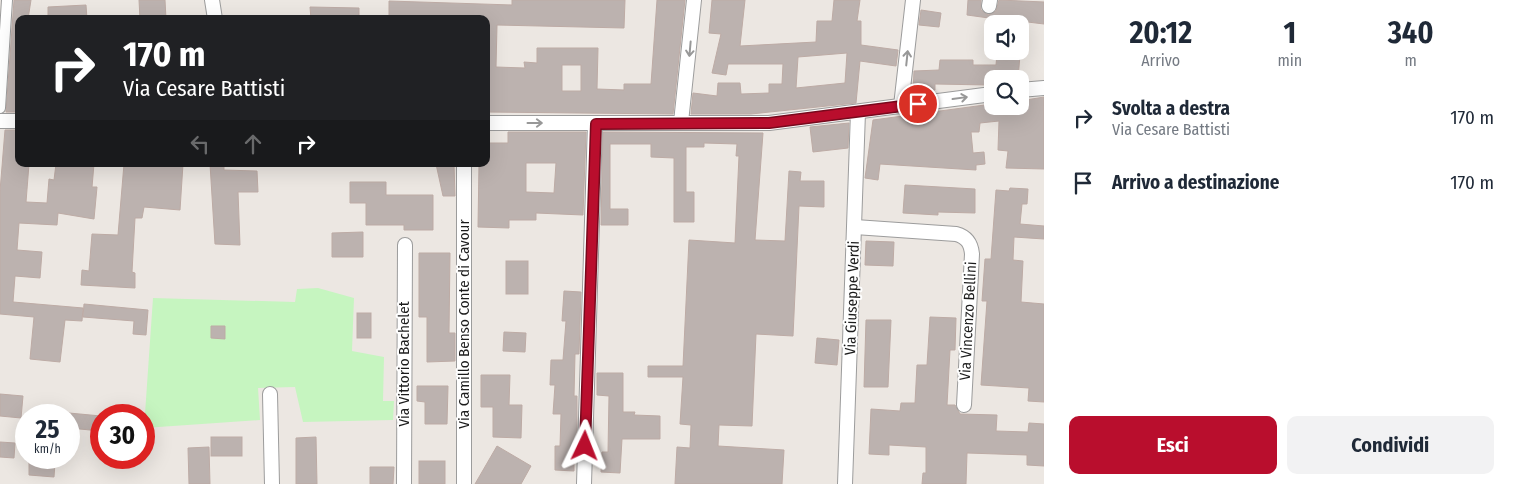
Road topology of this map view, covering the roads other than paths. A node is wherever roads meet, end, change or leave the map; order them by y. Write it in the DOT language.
graph roads {
  1 [pos="7,0"];
  2 [pos="212,0"];
  3 [pos="694,0"];
  4 [pos="913,0"];
  5 [pos="214,15"];
  6 [pos="1044,88"];
  7 [pos="1029,89"];
  8 [pos="984,95"];
  9 [pos="901,106"];
  10 [pos="0,108"];
  11 [pos="858,112"];
  12 [pos="0,120"];
  13 [pos="15,121"];
  14 [pos="681,122"];
  15 [pos="490,123"];
  16 [pos="596,124"];
  17 [pos="464,167"];
  18 [pos="855,227"];
  19 [pos="405,245"];
  20 [pos="270,394"];
  21 [pos="964,405"];
  22 [pos="272,484"];
  23 [pos="404,484"];
  24 [pos="464,484"];
  25 [pos="584,484"];
  26 [pos="845,484"];
  1 -- 10 [label="street"];
  2 -- 5 [label="street"];
  3 -- 14 [label="street, one-way"];
  9 -- 4 [label="street, one-way"];
  6 -- 7 [label="street"];
  9 -- 8 [label="street, one-way"];
  9 -- 11 [label="street"];
  11 -- 14 [label="street"];
  11 -- 18 [label="street, Via Giuseppe Verdi"];
  12 -- 13 [label="street"];
  14 -- 16 [label="street"];
  15 -- 16 [label="street, one-way"];
  16 -- 25 [label="street"];
  17 -- 24 [label="street, Via Camillo Benso Conte di Cavour"];
  18 -- 21 [label="street, Via Vincenzo Bellini"];
  18 -- 26 [label="street, Via Giuseppe Verdi"];
  19 -- 23 [label="street, Via Vittorio Bachelet"];
  20 -- 22 [label="street"];
}
